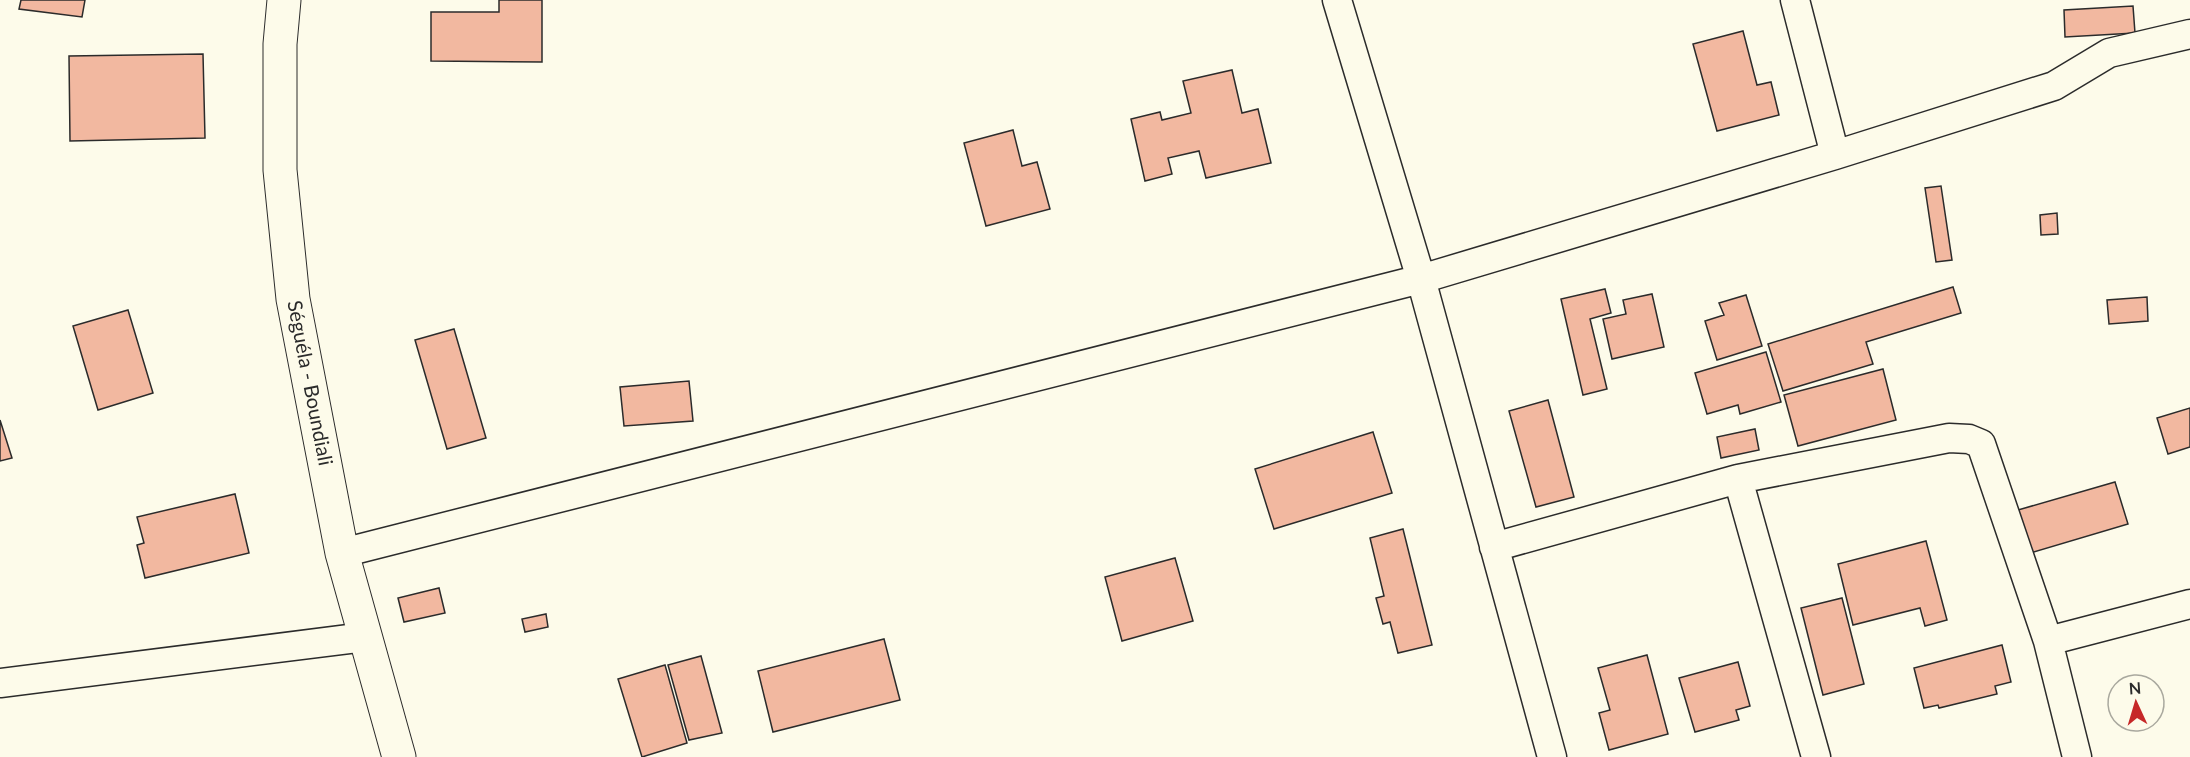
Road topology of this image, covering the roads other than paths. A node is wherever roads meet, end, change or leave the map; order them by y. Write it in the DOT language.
graph roads {
  1 [pos="284,0"];
  2 [pos="1336,0"];
  3 [pos="1795,0"];
  4 [pos="2190,34"];
  5 [pos="1835,155"];
  6 [pos="1421,279"];
  7 [pos="1738,479"];
  8 [pos="1494,547"];
  9 [pos="342,553"];
  10 [pos="2190,604"];
  11 [pos="365,638"];
  12 [pos="2048,641"];
  13 [pos="0,683"];
  14 [pos="399,757"];
  15 [pos="1552,757"];
  16 [pos="1816,757"];
  17 [pos="2077,757"];
  1 -- 9 [label="main road, Séguéla - Boundiali"];
  2 -- 6 [label="street"];
  3 -- 5 [label="street"];
  4 -- 5 [label="street"];
  5 -- 6 [label="street"];
  6 -- 8 [label="street"];
  6 -- 9 [label="street"];
  7 -- 8 [label="street"];
  7 -- 12 [label="street"];
  7 -- 16 [label="street"];
  8 -- 15 [label="street"];
  9 -- 11 [label="main road, Séguéla - Boundiali"];
  10 -- 12 [label="street"];
  11 -- 13 [label="street"];
  11 -- 14 [label="main road, Séguéla - Boundiali"];
  12 -- 17 [label="street"];
}
